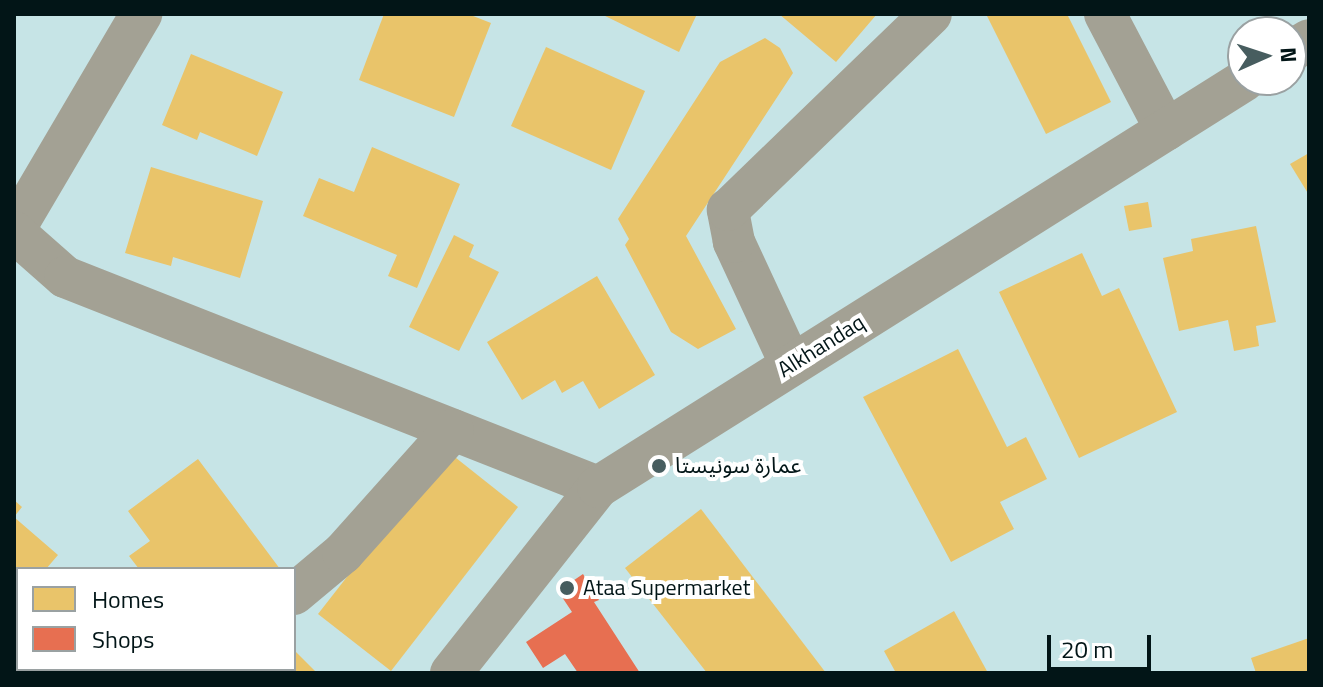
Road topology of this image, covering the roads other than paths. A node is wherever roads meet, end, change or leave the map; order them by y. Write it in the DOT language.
graph roads {
  1 [pos="141,14"];
  2 [pos="931,14"];
  3 [pos="1105,14"];
  4 [pos="1227,91"];
  5 [pos="1166,130"];
  6 [pos="19,211"];
  7 [pos="791,365"];
  8 [pos="453,430"];
  9 [pos="598,487"];
  10 [pos="296,592"];
  11 [pos="451,673"];
  1 -- 6 [label="street"];
  2 -- 7 [label="street"];
  3 -- 5 [label="street"];
  4 -- 5 [label="street, Alkhandaq"];
  5 -- 7 [label="street, Alkhandaq"];
  6 -- 8 [label="street"];
  7 -- 9 [label="street, Alkhandaq"];
  8 -- 9 [label="street"];
  8 -- 10 [label="street"];
  9 -- 11 [label="street, Alkhandaq"];
}
